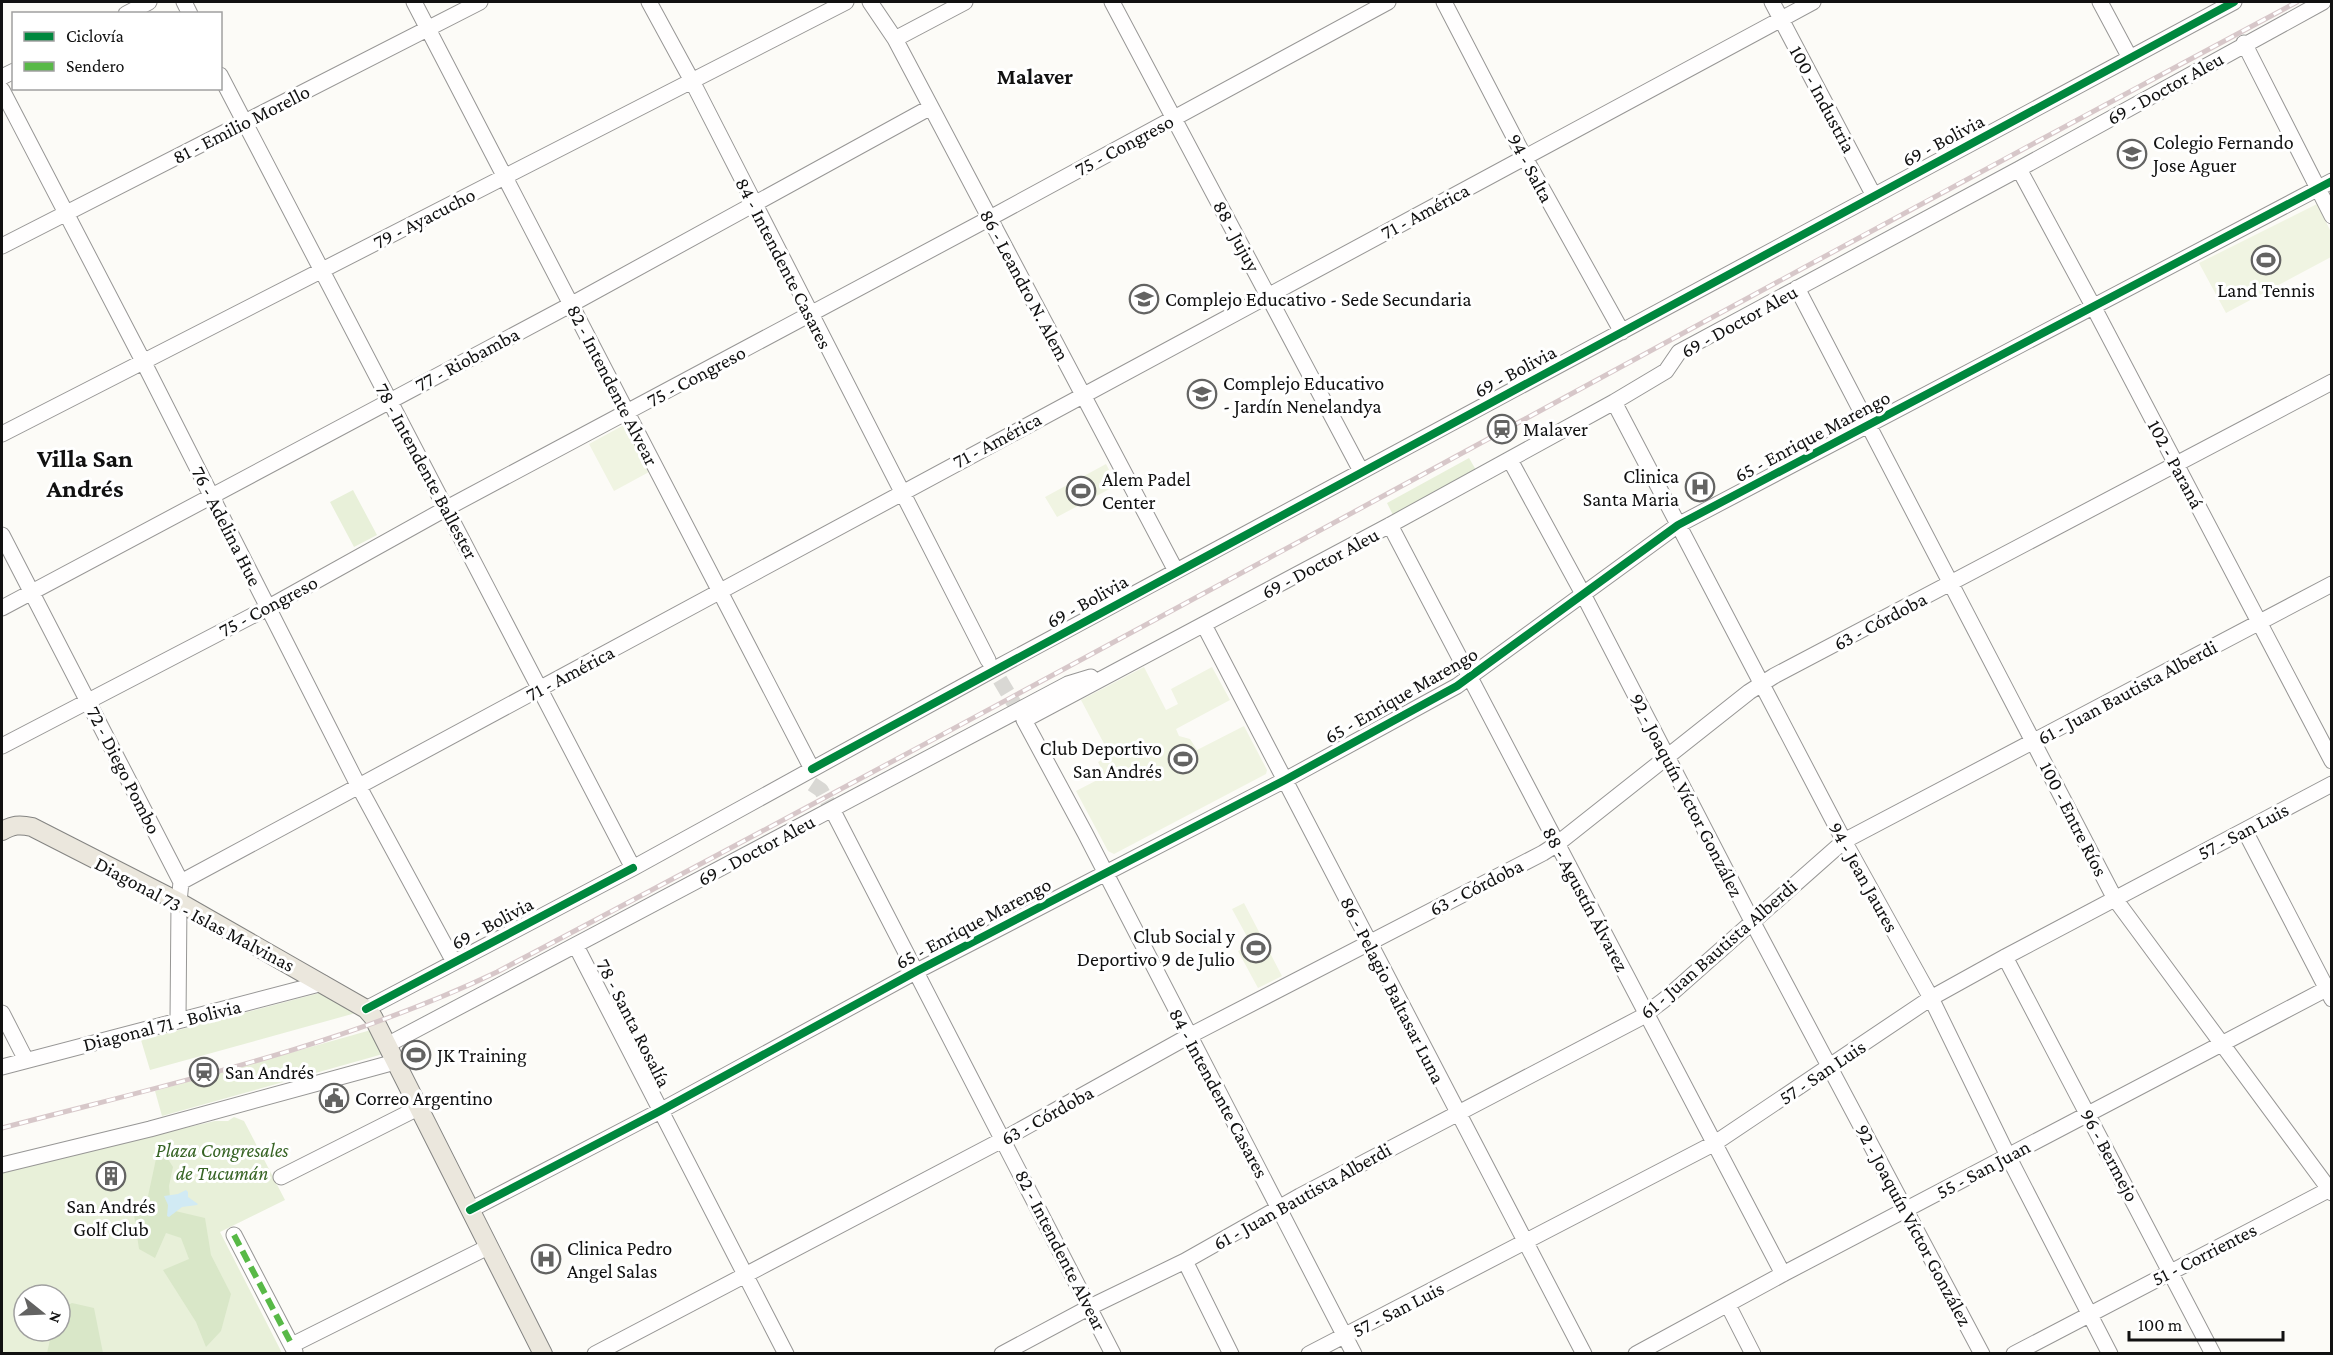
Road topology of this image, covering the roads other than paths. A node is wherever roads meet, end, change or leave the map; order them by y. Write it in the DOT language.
graph roads {
  1 [pos="149,2"];
  2 [pos="414,2"];
  3 [pos="480,2"];
  4 [pos="649,2"];
  5 [pos="846,2"];
  6 [pos="870,2"];
  7 [pos="965,2"];
  8 [pos="1112,2"];
  9 [pos="1388,2"];
  10 [pos="1444,2"];
  11 [pos="1772,2"];
  12 [pos="1813,2"];
  13 [pos="2100,2"];
  14 [pos="2234,2"];
  15 [pos="2323,2"];
  16 [pos="130,12"];
  17 [pos="1781,18"];
  18 [pos="428,29"];
  19 [pos="895,39"];
  20 [pos="2244,43"];
  21 [pos="2130,57"];
  22 [pos="222,79"];
  23 [pos="692,81"];
  24 [pos="2,90"];
  25 [pos="931,107"];
  26 [pos="1174,118"];
  27 [pos="245,123"];
  28 [pos="1525,158"];
  29 [pos="2019,169"];
  30 [pos="507,176"];
  31 [pos="2331,181"];
  32 [pos="2317,188"];
  33 [pos="1874,196"];
  34 [pos="755,205"];
  35 [pos="65,213"];
  36 [pos="2331,216"];
  37 [pos="990,218"];
  38 [pos="2,246"];
  39 [pos="322,270"];
  40 [pos="1797,288"];
  41 [pos="1269,295"];
  42 [pos="572,304"];
  43 [pos="2094,306"];
  44 [pos="810,314"];
  45 [pos="1622,332"];
  46 [pos="143,361"];
  47 [pos="2331,382"];
  48 [pos="1082,394"];
  49 [pos="390,400"];
  50 [pos="1614,402"];
  51 [pos="626,413"];
  52 [pos="1868,425"];
  53 [pos="2,434"];
  54 [pos="1510,460"];
  55 [pos="2177,465"];
  56 [pos="1361,471"];
  57 [pos="902,492"];
  58 [pos="212,497"];
  59 [pos="447,508"];
  60 [pos="1390,525"];
  61 [pos="1678,525"];
  62 [pos="2,534"];
  63 [pos="1176,572"];
  64 [pos="1952,583"];
  65 [pos="2331,584"];
  66 [pos="32,592"];
  67 [pos="720,592"];
  68 [pos="1583,594"];
  69 [pos="268,607"];
  70 [pos="2,608"];
  71 [pos="2259,623"];
  72 [pos="1204,625"];
  73 [pos="992,667"];
  74 [pos="1470,679"];
  75 [pos="1762,684"];
  76 [pos="541,689"];
  77 [pos="88,701"];
  78 [pos="1023,714"];
  79 [pos="2034,740"];
  80 [pos="2,746"];
  81 [pos="1668,756"];
  82 [pos="2331,761"];
  83 [pos="812,776"];
  84 [pos="1285,780"];
  85 [pos="2331,784"];
  86 [pos="358,785"];
  87 [pos="833,812"];
  88 [pos="2,831"];
  89 [pos="2245,831"];
  90 [pos="1844,841"];
  91 [pos="1557,844"];
  92 [pos="633,868"];
  93 [pos="1105,873"];
  94 [pos="181,882"];
  95 [pos="2115,899"];
  96 [pos="179,902"];
  97 [pos="1752,921"];
  98 [pos="1369,942"];
  99 [pos="576,946"];
  100 [pos="2005,957"];
  101 [pos="454,962"];
  102 [pos="917,971"];
  103 [pos="323,983"];
  104 [pos="2330,991"];
  105 [pos="1931,998"];
  106 [pos="366,1009"];
  107 [pos="2,1013"];
  108 [pos="1646,1013"];
  109 [pos="178,1021"];
  110 [pos="1190,1036"];
  111 [pos="2223,1042"];
  112 [pos="387,1045"];
  113 [pos="26,1060"];
  114 [pos="395,1062"];
  115 [pos="2,1066"];
  116 [pos="1830,1066"];
  117 [pos="418,1108"];
  118 [pos="660,1111"];
  119 [pos="1457,1113"];
  120 [pos="2088,1113"];
  121 [pos="1004,1139"];
  122 [pos="1716,1143"];
  123 [pos="2008,1156"];
  124 [pos="2,1165"];
  125 [pos="281,1177"];
  126 [pos="2331,1190"];
  127 [pos="1279,1208"];
  128 [pos="470,1210"];
  129 [pos="1906,1210"];
  130 [pos="234,1235"];
  131 [pos="1526,1243"];
  132 [pos="489,1247"];
  133 [pos="1185,1261"];
  134 [pos="2171,1271"];
  135 [pos="1783,1274"];
  136 [pos="745,1275"];
  137 [pos="1728,1305"];
  138 [pos="1090,1307"];
  139 [pos="2090,1314"];
  140 [pos="1345,1336"];
  141 [pos="294,1349"];
  142 [pos="543,1353"];
  143 [pos="595,1353"];
  144 [pos="786,1353"];
  145 [pos="1002,1353"];
  146 [pos="1113,1353"];
  147 [pos="1231,1353"];
  148 [pos="1309,1353"];
  149 [pos="1354,1353"];
  150 [pos="1584,1353"];
  151 [pos="1636,1353"];
  152 [pos="1753,1353"];
  153 [pos="1982,1353"];
  154 [pos="2013,1353"];
  155 [pos="2110,1353"];
  156 [pos="2213,1353"];
  1 -- 16 [label="street"];
  2 -- 18 [label="street, 82 - Intendente Alvear"];
  3 -- 18 [label="street, 81 - Emilio Morello"];
  4 -- 23 [label="street, 84 - Intendente Casares"];
  5 -- 23 [label="street, 79 - Ayacucho"];
  6 -- 19 [label="street, 86 - Leandro N. Alem"];
  7 -- 19 [label="street"];
  8 -- 26 [label="street, 88 - Jujuy"];
  9 -- 26 [label="street, 75 - Congreso"];
  10 -- 28 [label="street, 94 - Salta"];
  11 -- 17 [label="street, 100 - Industria"];
  12 -- 17 [label="street, 71 - América"];
  13 -- 21 [label="street"];
  14 -- 21 [label="street, 69 - Bolivia"];
  15 -- 20 [label="street, 69 - Doctor Aleu"];
  17 -- 28 [label="street, 71 - América"];
  17 -- 33 [label="street, 100 - Industria"];
  18 -- 27 [label="street, 81 - Emilio Morello"];
  18 -- 30 [label="street, 82 - Intendente Alvear"];
  19 -- 25 [label="street, 86 - Leandro N. Alem"];
  20 -- 29 [label="street, 69 - Doctor Aleu"];
  20 -- 32 [label="street"];
  21 -- 33 [label="street, 69 - Bolivia"];
  22 -- 27 [label="street, 78 - Intendente Ballester"];
  23 -- 30 [label="street, 79 - Ayacucho"];
  23 -- 34 [label="street, 84 - Intendente Casares"];
  24 -- 35 [label="street, 76 - Adelina Hue"];
  25 -- 34 [label="street, 77 - Riobamba"];
  25 -- 37 [label="street, 86 - Leandro N. Alem"];
  26 -- 37 [label="street, 75 - Congreso"];
  26 -- 41 [label="street, 88 - Jujuy"];
  27 -- 35 [label="street, 81 - Emilio Morello"];
  27 -- 39 [label="street, 78 - Intendente Ballester"];
  28 -- 41 [label="street, 71 - América"];
  28 -- 45 [label="street, 94 - Salta"];
  29 -- 40 [label="street, 69 - Doctor Aleu"];
  29 -- 43 [label="street, 102 - Paraná"];
  30 -- 39 [label="street, 79 - Ayacucho"];
  30 -- 42 [label="street, 82 - Intendente Alvear"];
  31 -- 32 [label="street, 65 - Enrique Marengo"];
  32 -- 36 [label="street"];
  32 -- 43 [label="street, 65 - Enrique Marengo"];
  33 -- 45 [label="street, 69 - Bolivia"];
  34 -- 42 [label="street, 77 - Riobamba"];
  34 -- 44 [label="street, 84 - Intendente Casares"];
  35 -- 38 [label="street, 81 - Emilio Morello"];
  35 -- 46 [label="street, 76 - Adelina Hue"];
  37 -- 44 [label="street, 75 - Congreso"];
  37 -- 48 [label="street, 86 - Leandro N. Alem"];
  39 -- 46 [label="street, 79 - Ayacucho"];
  39 -- 49 [label="street, 78 - Intendente Ballester"];
  40 -- 50 [label="street, 69 - Doctor Aleu"];
  40 -- 52 [label="street, 100 - Entre Ríos"];
  41 -- 48 [label="street, 71 - América"];
  41 -- 56 [label="street, 88 - Jujuy"];
  42 -- 49 [label="street, 77 - Riobamba"];
  42 -- 51 [label="street, 82 - Intendente Alvear"];
  43 -- 52 [label="street, 65 - Enrique Marengo"];
  43 -- 55 [label="street, 102 - Paraná"];
  44 -- 51 [label="street, 75 - Congreso"];
  44 -- 57 [label="street, 84 - Intendente Casares"];
  45 -- 56 [label="street, 69 - Bolivia"];
  46 -- 53 [label="street, 79 - Ayacucho"];
  46 -- 58 [label="street, 76 - Adelina Hue"];
  47 -- 55 [label="street, 63 - Córdoba"];
  48 -- 57 [label="street, 71 - América"];
  48 -- 63 [label="street, 86 - Leandro N. Alem"];
  49 -- 58 [label="street, 77 - Riobamba"];
  49 -- 59 [label="street, 78 - Intendente Ballester"];
  50 -- 54 [label="street, 69 - Doctor Aleu"];
  50 -- 61 [label="street, 94 - Jean Jaures"];
  51 -- 59 [label="street, 75 - Congreso"];
  51 -- 67 [label="street, 82 - Intendente Alvear"];
  52 -- 61 [label="street, 65 - Enrique Marengo"];
  52 -- 64 [label="street, 100 - Entre Ríos"];
  54 -- 60 [label="street, 69 - Doctor Aleu"];
  54 -- 68 [label="street, 92 - Joaquín Víctor González"];
  55 -- 64 [label="street, 63 - Córdoba"];
  55 -- 71 [label="street, 102 - Paraná"];
  56 -- 63 [label="street, 69 - Bolivia"];
  57 -- 67 [label="street, 71 - América"];
  57 -- 73 [label="street, 84 - Intendente Casares"];
  58 -- 66 [label="street, 77 - Riobamba"];
  58 -- 69 [label="street, 76 - Adelina Hue"];
  59 -- 69 [label="street, 75 - Congreso"];
  59 -- 76 [label="street, 78 - Intendente Ballester"];
  60 -- 72 [label="street, 69 - Doctor Aleu"];
  60 -- 74 [label="street, 88 - Agustín Álvarez"];
  61 -- 68 [label="street, 65 - Enrique Marengo"];
  61 -- 75 [label="street, 94 - Jean Jaures"];
  62 -- 66 [label="street, 72 - Diego Pombo"];
  63 -- 73 [label="street, 69 - Bolivia"];
  64 -- 75 [label="street, 63 - Córdoba"];
  64 -- 79 [label="street, 100 - Entre Ríos"];
  65 -- 71 [label="street, 61 - Juan Bautista Alberdi"];
  66 -- 70 [label="street, 77 - Riobamba"];
  66 -- 77 [label="street, 72 - Diego Pombo"];
  67 -- 76 [label="street, 71 - América"];
  67 -- 83 [label="street, 82 - Intendente Alvear"];
  68 -- 74 [label="street, 65 - Enrique Marengo"];
  68 -- 81 [label="street, 92 - Joaquín Víctor González"];
  69 -- 77 [label="street, 75 - Congreso"];
  69 -- 86 [label="street, 76 - Adelina Hue"];
  71 -- 79 [label="street, 61 - Juan Bautista Alberdi"];
  71 -- 82 [label="street, 102 - Paraná"];
  72 -- 78 [label="street, 69 - Doctor Aleu"];
  72 -- 84 [label="street, 86 - Pelagio Baltasar Luna"];
  73 -- 83 [label="street, 69 - Bolivia"];
  74 -- 84 [label="street, 65 - Enrique Marengo"];
  74 -- 91 [label="street, 88 - Agustín Álvarez"];
  75 -- 81 [label="street, 63 - Córdoba"];
  75 -- 90 [label="street, 94 - Jean Jaures"];
  76 -- 86 [label="street, 71 - América"];
  76 -- 92 [label="street, 78 - Intendente Ballester"];
  77 -- 80 [label="street, 75 - Congreso"];
  77 -- 94 [label="street, 72 - Diego Pombo"];
  78 -- 87 [label="street, 69 - Doctor Aleu"];
  78 -- 93 [label="street, 84 - Intendente Casares"];
  79 -- 90 [label="street, 61 - Juan Bautista Alberdi"];
  79 -- 95 [label="street, 100 - Entre Ríos"];
  81 -- 91 [label="street, 63 - Córdoba"];
  81 -- 97 [label="street, 92 - Joaquín Víctor González"];
  83 -- 92 [label="street, 69 - Bolivia"];
  84 -- 93 [label="street, 65 - Enrique Marengo"];
  84 -- 98 [label="street, 86 - Pelagio Baltasar Luna"];
  85 -- 89 [label="street, 57 - San Luis"];
  86 -- 94 [label="street, 71 - América"];
  86 -- 101 [label="street, 76 - Adelina Hue"];
  87 -- 99 [label="street, 69 - Doctor Aleu"];
  87 -- 102 [label="street, 82 - Intendente Alvear"];
  88 -- 96 [label="main road, Diagonal 73 - Islas Malvinas"];
  89 -- 95 [label="street, 57 - San Luis"];
  89 -- 104 [label="street"];
  90 -- 97 [label="street, 61 - Juan Bautista Alberdi"];
  90 -- 105 [label="street, 94 - Jean Jaures"];
  91 -- 98 [label="street, 63 - Córdoba"];
  91 -- 108 [label="street, 88 - Agustín Álvarez"];
  92 -- 101 [label="street, 69 - Bolivia"];
  93 -- 102 [label="street, 65 - Enrique Marengo"];
  93 -- 110 [label="street, 84 - Intendente Casares"];
  94 -- 96 [label="street"];
  95 -- 100 [label="street, 57 - San Luis"];
  95 -- 111 [label="street, 100 - Entre Ríos"];
  96 -- 103 [label="main road, Diagonal 73 - Islas Malvinas"];
  96 -- 109 [label="street"];
  97 -- 108 [label="street, 61 - Juan Bautista Alberdi"];
  97 -- 116 [label="street, 92 - Joaquín Víctor González"];
  98 -- 110 [label="street, 63 - Córdoba"];
  98 -- 119 [label="street, 86 - Pelagio Baltasar Luna"];
  99 -- 112 [label="street, 69 - Doctor Aleu"];
  99 -- 118 [label="street, 78 - Santa Rosalía"];
  100 -- 105 [label="street, 57 - San Luis"];
  100 -- 120 [label="street, 96 - Bermejo"];
  101 -- 106 [label="street, 69 - Bolivia"];
  102 -- 118 [label="street, 65 - Enrique Marengo"];
  102 -- 121 [label="street, 82 - Intendente Alvear"];
  103 -- 106 [label="main road, Diagonal 73 - Islas Malvinas"];
  103 -- 109 [label="street, Diagonal 71 - Bolivia"];
  104 -- 111 [label="street, 55 - San Juan"];
  105 -- 116 [label="street, 57 - San Luis"];
  105 -- 123 [label="street, 94 - Jean Jaures"];
  106 -- 112 [label="main road"];
  107 -- 113 [label="street"];
  108 -- 119 [label="street, 61 - Juan Bautista Alberdi"];
  108 -- 122 [label="street, 88 - Agustín Álvarez"];
  109 -- 113 [label="street, Diagonal 71 - Bolivia"];
  110 -- 121 [label="street, 63 - Córdoba"];
  110 -- 127 [label="street, 84 - Intendente Casares"];
  111 -- 120 [label="street, 55 - San Juan"];
  111 -- 126 [label="street, 100 - Entre Ríos"];
  112 -- 114 [label="main road"];
  113 -- 115 [label="street, Diagonal 71 - Bolivia"];
  114 -- 117 [label="main road"];
  114 -- 124 [label="street"];
  116 -- 122 [label="street, 57 - San Luis"];
  116 -- 129 [label="street, 92 - Joaquín Víctor González"];
  117 -- 125 [label="street"];
  117 -- 128 [label="main road"];
  118 -- 128 [label="street, 65 - Enrique Marengo"];
  118 -- 136 [label="street, 78 - Santa Rosalía"];
  119 -- 127 [label="street, 61 - Juan Bautista Alberdi"];
  119 -- 131 [label="street, 86 - Pelagio Baltasar Luna"];
  120 -- 123 [label="street, 55 - San Juan"];
  120 -- 134 [label="street, 96 - Bermejo"];
  121 -- 136 [label="street, 63 - Córdoba"];
  121 -- 138 [label="street, 82 - Intendente Alvear"];
  122 -- 131 [label="street, 57 - San Luis"];
  122 -- 135 [label="street, 88 - Agustín Álvarez"];
  123 -- 129 [label="street, 55 - San Juan"];
  123 -- 139 [label="street, 94 - Jean Jaures"];
  126 -- 134 [label="street, 51 - Corrientes"];
  127 -- 133 [label="street, 61 - Juan Bautista Alberdi"];
  127 -- 140 [label="street, 84 - Intendente Casares"];
  128 -- 132 [label="main road"];
  129 -- 135 [label="street, 55 - San Juan"];
  129 -- 153 [label="street, 92 - Joaquín Víctor González"];
  130 -- 141 [label="street"];
  131 -- 140 [label="street, 57 - San Luis"];
  131 -- 150 [label="street, 86 - Pelagio Baltasar Luna"];
  132 -- 141 [label="street"];
  132 -- 142 [label="main road"];
  133 -- 138 [label="street, 61 - Juan Bautista Alberdi"];
  133 -- 147 [label="street"];
  134 -- 139 [label="street, 51 - Corrientes"];
  134 -- 156 [label="street, 96 - Bermejo"];
  135 -- 137 [label="street, 55 - San Juan"];
  136 -- 143 [label="street, 63 - Córdoba"];
  136 -- 144 [label="street, 78 - Santa Rosalía"];
  137 -- 151 [label="street, 55 - San Juan"];
  137 -- 152 [label="street"];
  138 -- 145 [label="street, 61 - Juan Bautista Alberdi"];
  138 -- 146 [label="street, 82 - Intendente Alvear"];
  139 -- 154 [label="street, 51 - Corrientes"];
  139 -- 155 [label="street, 94 - Jean Jaures"];
  140 -- 148 [label="street, 57 - San Luis"];
  140 -- 149 [label="street, 84 - Intendente Casares"];
}
